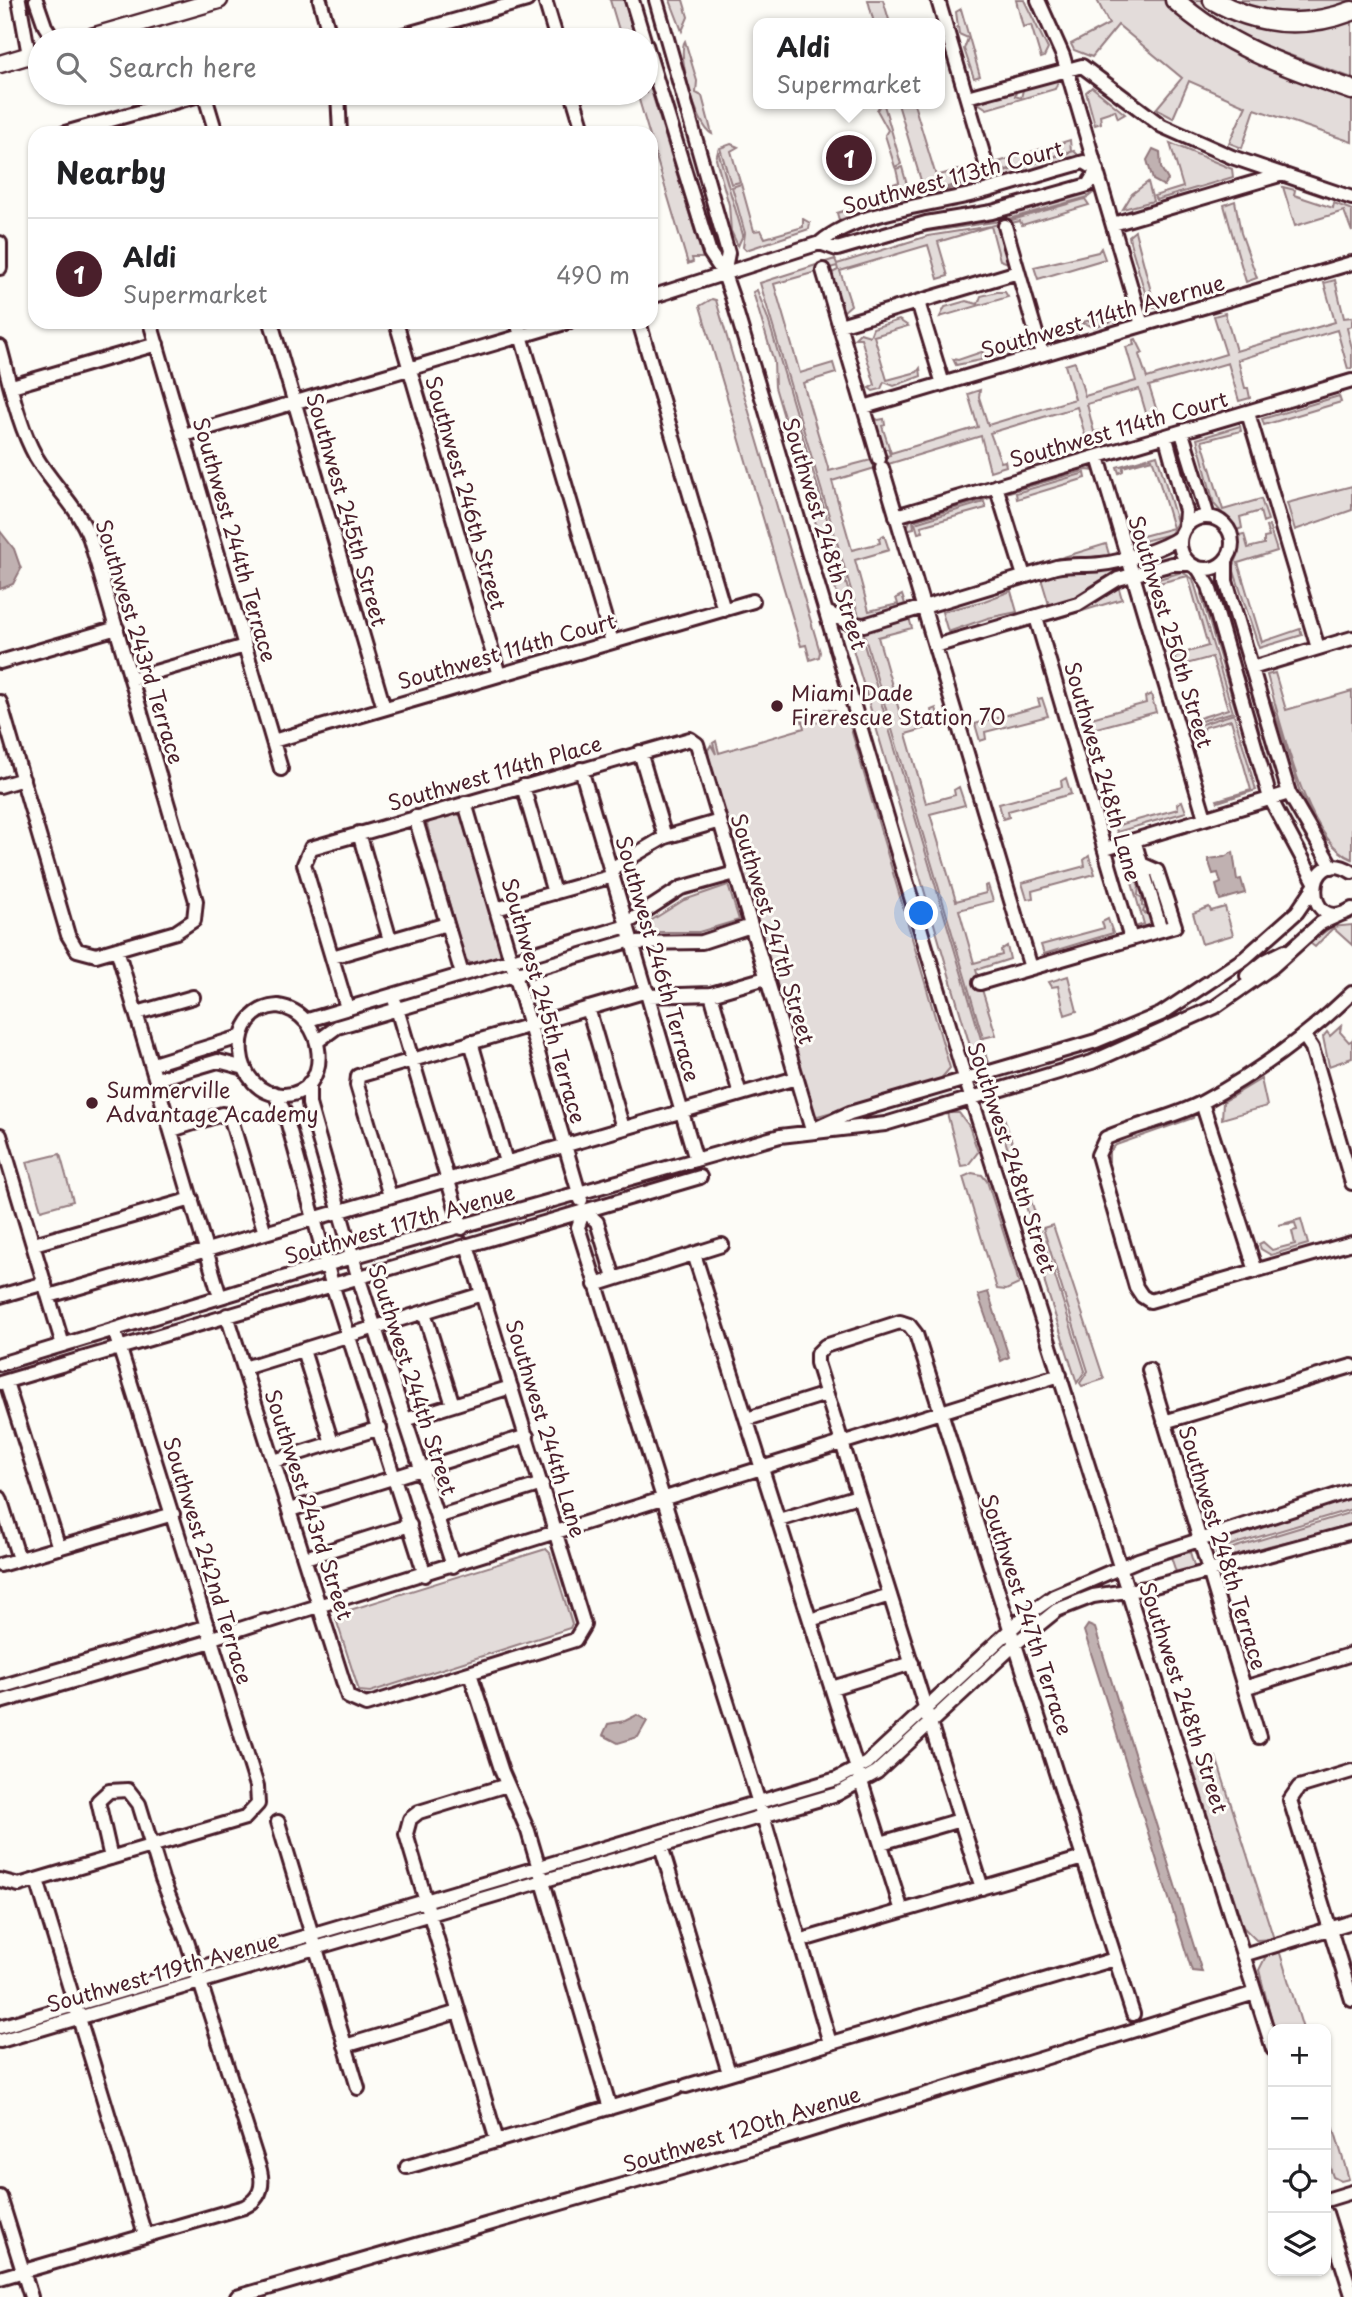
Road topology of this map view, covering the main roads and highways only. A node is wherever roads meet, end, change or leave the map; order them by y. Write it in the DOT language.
graph roads {
  1 [pos="219,0"];
  2 [pos="1175,0"];
  3 [pos="1213,0"];
  4 [pos="1352,11"];
  5 [pos="122,28"];
  6 [pos="28,56"];
  7 [pos="0,64"];
  8 [pos="1352,90"];
  1 -- 5 [label="main road"];
  2 -- 8 [label="highway"];
  3 -- 4 [label="highway"];
  6 -- 7 [label="main road"];
}
